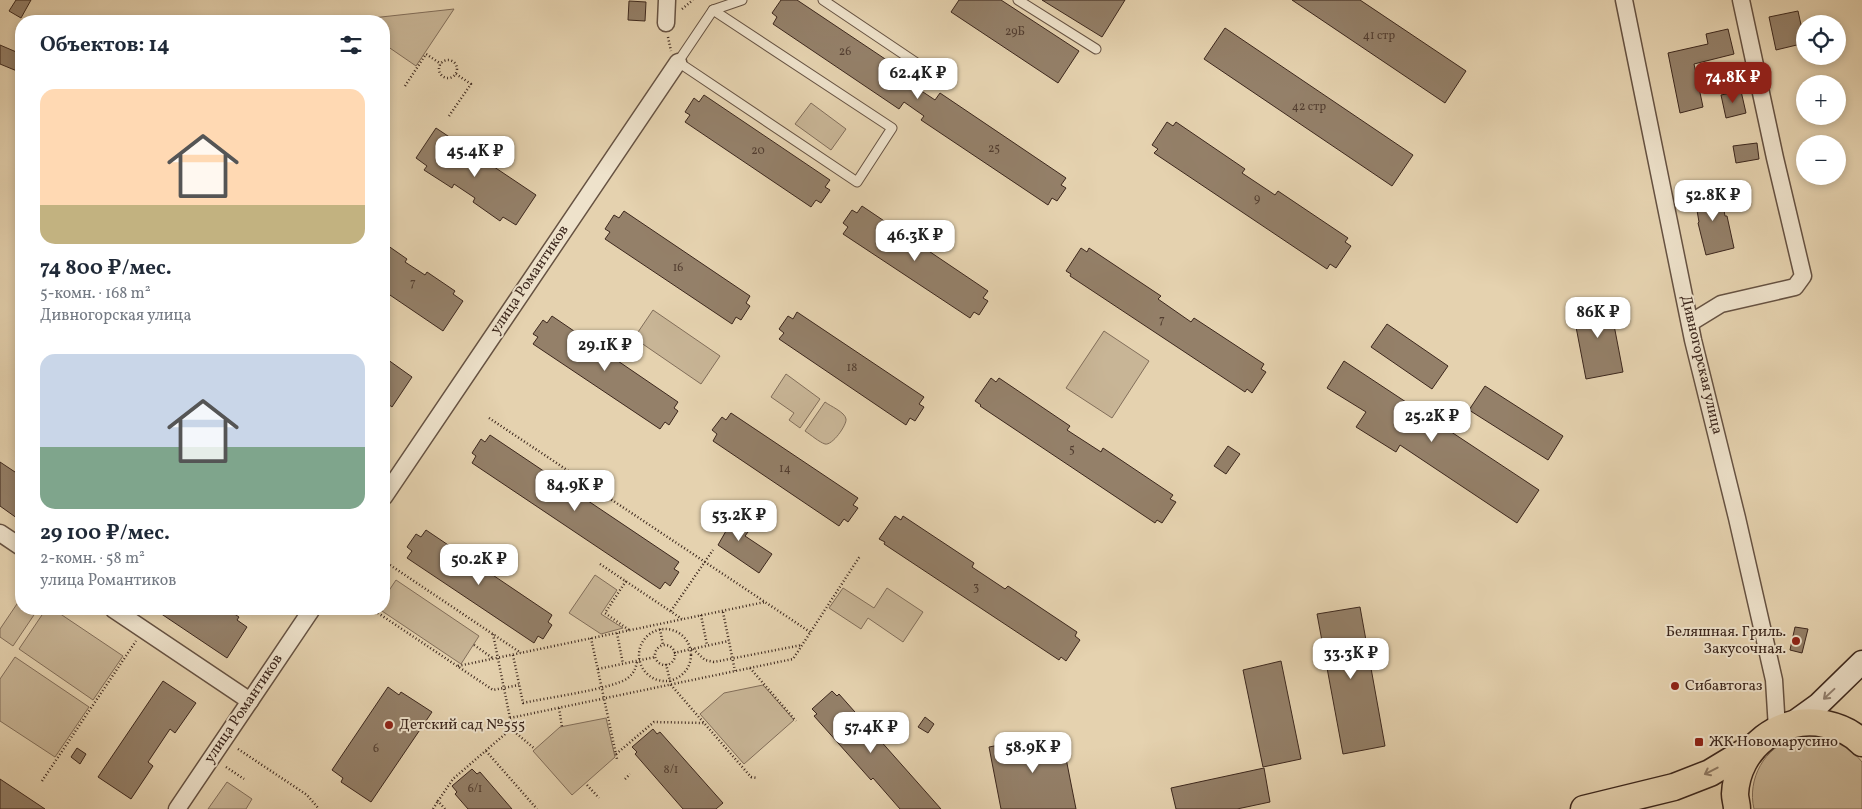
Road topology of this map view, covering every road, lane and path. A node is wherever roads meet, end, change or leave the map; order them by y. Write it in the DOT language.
graph roads {
  1 [pos="667,0"];
  2 [pos="742,0"];
  3 [pos="823,0"];
  4 [pos="1018,0"];
  5 [pos="1624,0"];
  6 [pos="1741,0"];
  7 [pos="713,10"];
  8 [pos="666,23"];
  9 [pos="1096,49"];
  10 [pos="678,63"];
  11 [pos="441,64"];
  12 [pos="930,72"];
  13 [pos="456,74"];
  14 [pos="405,86"];
  15 [pos="449,116"];
  16 [pos="1690,323"];
  17 [pos="489,418"];
  18 [pos="390,488"];
  19 [pos="0,533"];
  20 [pos="15,543"];
  21 [pos="713,550"];
  22 [pos="860,556"];
  23 [pos="705,562"];
  24 [pos="600,564"];
  25 [pos="390,565"];
  26 [pos="626,581"];
  27 [pos="765,602"];
  28 [pos="723,611"];
  29 [pos="671,612"];
  30 [pos="122,615"];
  31 [pos="308,615"];
  32 [pos="381,615"];
  33 [pos="701,615"];
  34 [pos="683,619"];
  35 [pos="659,624"];
  36 [pos="144,629"];
  37 [pos="660,629"];
  38 [pos="630,630"];
  39 [pos="810,632"];
  40 [pos="617,633"];
  41 [pos="493,634"];
  42 [pos="591,638"];
  43 [pos="728,641"];
  44 [pos="474,645"];
  45 [pos="663,645"];
  46 [pos="802,645"];
  47 [pos="707,646"];
  48 [pos="691,649"];
  49 [pos="521,653"];
  50 [pos="674,653"];
  51 [pos="513,655"];
  52 [pos="655,657"];
  53 [pos="496,658"];
  54 [pos="732,659"];
  55 [pos="638,660"];
  56 [pos="1862,662"];
  57 [pos="623,664"];
  58 [pos="666,664"];
  59 [pos="458,666"];
  60 [pos="750,668"];
  61 [pos="598,669"];
  62 [pos="735,671"];
  63 [pos="670,680"];
  64 [pos="519,685"];
  65 [pos="670,685"];
  66 [pos="602,687"];
  67 [pos="504,688"];
  68 [pos="604,699"];
  69 [pos="250,701"];
  70 [pos="558,708"];
  71 [pos="510,718"];
  72 [pos="796,721"];
  73 [pos="704,723"];
  74 [pos="1785,726"];
  75 [pos="562,727"];
  76 [pos="510,730"];
  77 [pos="1862,743"];
  78 [pos="1754,747"];
  79 [pos="238,749"];
  80 [pos="535,749"];
  81 [pos="486,751"];
  82 [pos="616,754"];
  83 [pos="617,759"];
  84 [pos="226,767"];
  85 [pos="630,774"];
  86 [pos="757,778"];
  87 [pos="244,779"];
  88 [pos="625,779"];
  89 [pos="42,781"];
  90 [pos="587,785"];
  91 [pos="598,798"];
  92 [pos="438,801"];
  93 [pos="177,809"];
  94 [pos="319,809"];
  95 [pos="433,809"];
  96 [pos="445,809"];
  97 [pos="537,809"];
  98 [pos="1584,809"];
  99 [pos="1737,809"];
  1 -- 8 [label="street"];
  2 -- 7 [label="lane"];
  3 -- 12 [label="lane"];
  4 -- 9 [label="lane"];
  5 -- 16 [label="street, Дивногорская улица"];
  6 -- 16 [label="street"];
  7 -- 10 [label="lane"];
  7 -- 10 [label="lane"];
  8 -- 10 [label="path"];
  10 -- 18 [label="street, улица Романтиков"];
  11 -- 13 [label="path"];
  11 -- 13 [label="path"];
  11 -- 14 [label="path"];
  13 -- 15 [label="path"];
  16 -- 74 [label="street, Дивногорская улица"];
  17 -- 23 [label="path"];
  19 -- 20 [label="street"];
  21 -- 23 [label="path"];
  22 -- 39 [label="path"];
  23 -- 27 [label="path"];
  23 -- 29 [label="path"];
  24 -- 26 [label="path"];
  25 -- 41 [label="path"];
  26 -- 29 [label="path"];
  26 -- 38 [label="path"];
  27 -- 28 [label="path"];
  27 -- 39 [label="path"];
  28 -- 33 [label="path"];
  28 -- 43 [label="path"];
  29 -- 34 [label="path"];
  30 -- 36 [label="street"];
  31 -- 69 [label="street, улица Романтиков"];
  32 -- 59 [label="path"];
  33 -- 34 [label="path"];
  33 -- 47 [label="path"];
  34 -- 35 [label="path"];
  35 -- 37 [label="path"];
  35 -- 38 [label="path"];
  36 -- 69 [label="street"];
  36 -- 89 [label="path"];
  37 -- 45 [label="path"];
  37 -- 48 [label="path"];
  37 -- 55 [label="path"];
  38 -- 40 [label="path"];
  39 -- 46 [label="path"];
  40 -- 42 [label="path"];
  40 -- 57 [label="path"];
  41 -- 49 [label="path"];
  41 -- 53 [label="path"];
  42 -- 49 [label="path"];
  42 -- 61 [label="path"];
  43 -- 47 [label="path"];
  43 -- 54 [label="path"];
  44 -- 53 [label="path"];
  45 -- 50 [label="path"];
  45 -- 52 [label="path"];
  46 -- 54 [label="path"];
  46 -- 60 [label="path"];
  47 -- 48 [label="path"];
  48 -- 50 [label="path"];
  48 -- 54 [label="path"];
  48 -- 63 [label="path"];
  49 -- 51 [label="path"];
  50 -- 58 [label="path"];
  51 -- 53 [label="path"];
  51 -- 64 [label="path"];
  52 -- 55 [label="path"];
  52 -- 58 [label="path"];
  53 -- 59 [label="path"];
  53 -- 67 [label="path"];
  54 -- 62 [label="path"];
  55 -- 57 [label="path"];
  55 -- 63 [label="path"];
  55 -- 66 [label="path"];
  56 -- 74 [label="main road, one-way"];
  57 -- 61 [label="path"];
  58 -- 63 [label="path"];
  59 -- 67 [label="path"];
  60 -- 62 [label="path"];
  60 -- 72 [label="path"];
  61 -- 66 [label="path"];
  62 -- 65 [label="path"];
  63 -- 65 [label="path"];
  64 -- 66 [label="path"];
  64 -- 67 [label="path"];
  65 -- 68 [label="path"];
  65 -- 73 [label="path"];
  66 -- 68 [label="path"];
  67 -- 71 [label="path"];
  68 -- 70 [label="path"];
  68 -- 82 [label="path"];
  69 -- 93 [label="street, улица Романтиков"];
  70 -- 71 [label="path"];
  70 -- 75 [label="path"];
  71 -- 76 [label="path"];
  73 -- 82 [label="path"];
  73 -- 86 [label="path"];
  74 -- 77 [label="main road"];
  74 -- 78 [label="main road"];
  76 -- 80 [label="path"];
  76 -- 81 [label="path"];
  78 -- 98 [label="main road, one-way"];
  78 -- 99 [label="main road"];
  79 -- 94 [label="path"];
  81 -- 92 [label="path"];
  81 -- 97 [label="path"];
  82 -- 83 [label="path"];
  84 -- 87 [label="path"];
  85 -- 88 [label="path"];
  90 -- 91 [label="path"];
  92 -- 95 [label="path"];
  92 -- 96 [label="path"];
}
